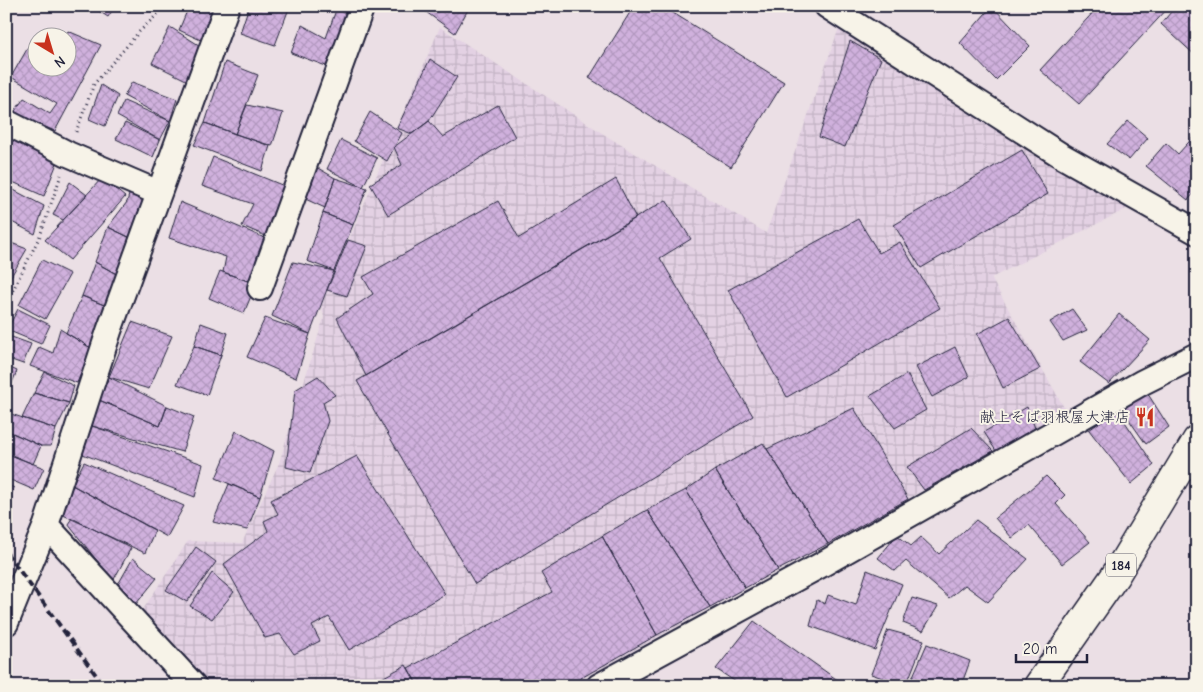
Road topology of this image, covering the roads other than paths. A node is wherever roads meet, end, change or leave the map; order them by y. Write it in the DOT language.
graph roads {
  1 [pos="227,6"];
  2 [pos="362,6"];
  3 [pos="827,6"];
  4 [pos="6,122"];
  5 [pos="159,193"];
  6 [pos="1197,232"];
  7 [pos="260,288"];
  8 [pos="1197,355"];
  9 [pos="1197,440"];
  10 [pos="46,524"];
  11 [pos="6,623"];
  12 [pos="1041,685"];
  13 [pos="194,686"];
  14 [pos="599,686"];
  1 -- 5 [label="street"];
  2 -- 7 [label="street"];
  3 -- 6 [label="street"];
  4 -- 5 [label="street"];
  5 -- 10 [label="street"];
  8 -- 14 [label="street"];
  9 -- 12 [label="highway, 184"];
  10 -- 11 [label="street"];
  10 -- 13 [label="street"];
}
